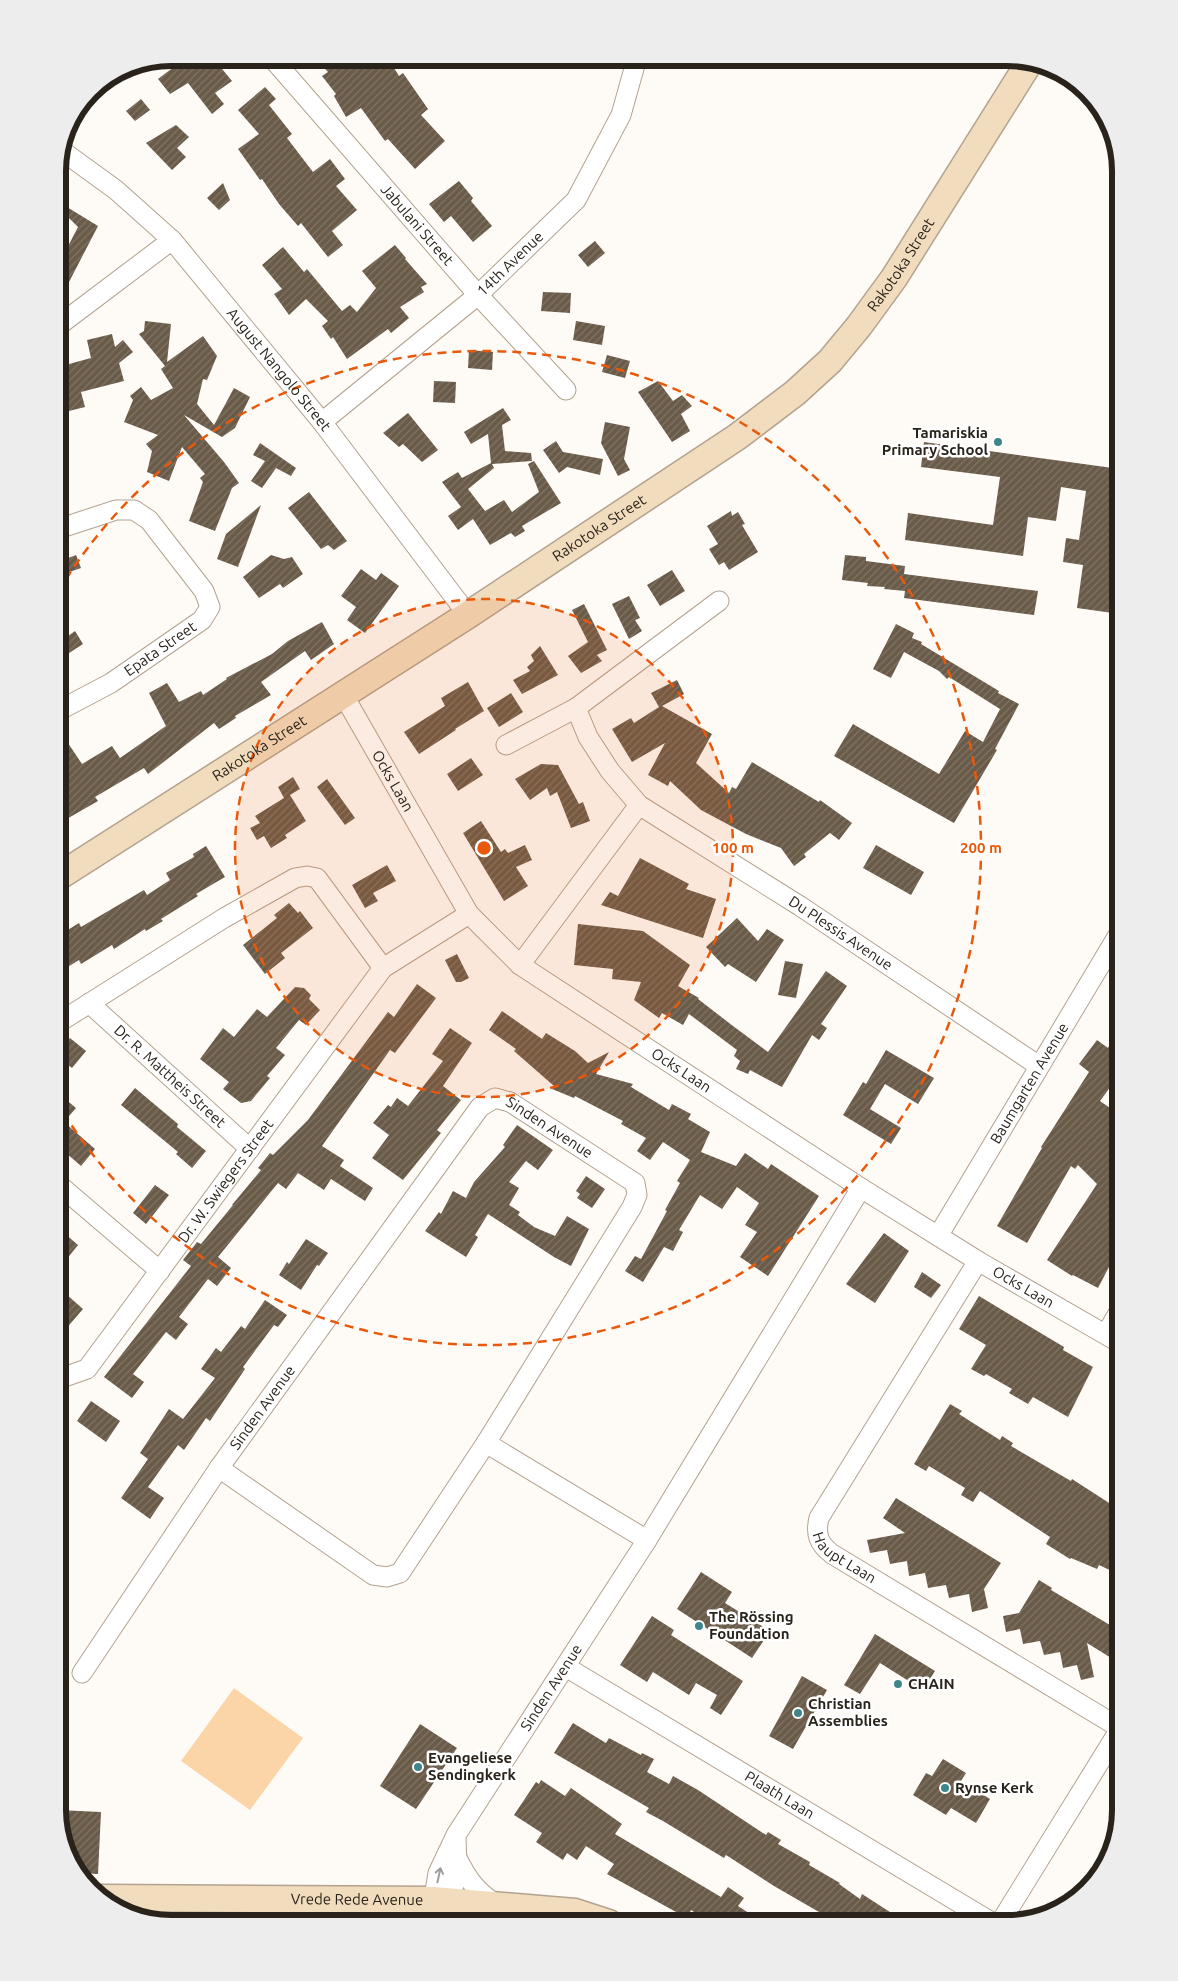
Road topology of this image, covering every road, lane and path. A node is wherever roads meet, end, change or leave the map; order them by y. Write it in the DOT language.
graph roads {
  1 [pos="279,66"];
  2 [pos="635,66"];
  3 [pos="1027,68"];
  4 [pos="68,155"];
  5 [pos="172,240"];
  6 [pos="478,295"];
  7 [pos="66,320"];
  8 [pos="566,390"];
  9 [pos="322,422"];
  10 [pos="66,526"];
  11 [pos="719,601"];
  12 [pos="468,616"];
  13 [pos="344,696"];
  14 [pos="66,707"];
  15 [pos="576,708"];
  16 [pos="506,745"];
  17 [pos="639,805"];
  18 [pos="66,872"];
  19 [pos="469,914"];
  20 [pos="1112,945"];
  21 [pos="520,965"];
  22 [pos="383,968"];
  23 [pos="89,1003"];
  24 [pos="66,1018"];
  25 [pos="1039,1066"];
  26 [pos="250,1149"];
  27 [pos="861,1188"];
  28 [pos="66,1191"];
  29 [pos="938,1236"];
  30 [pos="978,1261"];
  31 [pos="160,1271"];
  32 [pos="1112,1338"];
  33 [pos="66,1377"];
  34 [pos="486,1443"];
  35 [pos="219,1468"];
  36 [pos="648,1540"];
  37 [pos="566,1667"];
  38 [pos="82,1673"];
  39 [pos="1112,1723"];
  40 [pos="1112,1741"];
  41 [pos="456,1835"];
  42 [pos="457,1858"];
  43 [pos="128,1905"];
  44 [pos="442,1910"];
  45 [pos="507,1915"];
  46 [pos="584,1915"];
  47 [pos="978,1915"];
  48 [pos="1006,1915"];
  1 -- 6 [label="street, Jabulani Street"];
  2 -- 6 [label="street, 14th Avenue"];
  3 -- 12 [label="street, Rakotoka Street"];
  4 -- 5 [label="street, August Nangolo Street"];
  5 -- 7 [label="street"];
  5 -- 9 [label="street, August Nangolo Street"];
  6 -- 8 [label="street, Jabulani Street"];
  6 -- 9 [label="street, 14th Avenue"];
  9 -- 12 [label="street, August Nangolo Street"];
  10 -- 14 [label="street, Epata Street"];
  11 -- 15 [label="street"];
  12 -- 13 [label="street, Rakotoka Street"];
  13 -- 18 [label="street, Rakotoka Street"];
  13 -- 19 [label="street, Ocks Laan"];
  15 -- 16 [label="street"];
  15 -- 17 [label="street, Du Plessis Avenue"];
  17 -- 21 [label="street"];
  17 -- 25 [label="street, Du Plessis Avenue"];
  19 -- 21 [label="street, Ocks Laan"];
  19 -- 22 [label="street, Dr. W. Swiegers Street"];
  20 -- 25 [label="street, Baumgarten Avenue"];
  21 -- 27 [label="street, Ocks Laan"];
  22 -- 23 [label="street"];
  22 -- 26 [label="street, Dr. W. Swiegers Street"];
  23 -- 24 [label="street"];
  23 -- 26 [label="street, Dr. R. Mattheis Street"];
  25 -- 29 [label="street, Baumgarten Avenue"];
  26 -- 31 [label="street, Dr. W. Swiegers Street"];
  27 -- 29 [label="street, Ocks Laan"];
  27 -- 36 [label="street, Sinden Avenue"];
  28 -- 31 [label="street"];
  29 -- 30 [label="street, Ocks Laan"];
  30 -- 32 [label="street, Ocks Laan"];
  30 -- 39 [label="street, Haupt Laan"];
  31 -- 33 [label="street, Dr. W. Swiegers Street"];
  34 -- 35 [label="street, Sinden Avenue"];
  34 -- 35 [label="street, Sinden Avenue"];
  34 -- 36 [label="street"];
  35 -- 38 [label="street, Sinden Avenue"];
  36 -- 37 [label="street, Sinden Avenue"];
  37 -- 41 [label="street, Sinden Avenue"];
  37 -- 47 [label="street, Plaath Laan"];
  40 -- 48 [label="street"];
  41 -- 42 [label="street"];
  44 -- 41 [label="street, Sinden Avenue, one-way"];
  42 -- 44 [label="street"];
  42 -- 45 [label="street"];
  43 -- 44 [label="street, Vrede Rede Avenue"];
  44 -- 45 [label="street, Vrede Rede Avenue"];
  45 -- 46 [label="street, Vrede Rede Avenue"];
}
